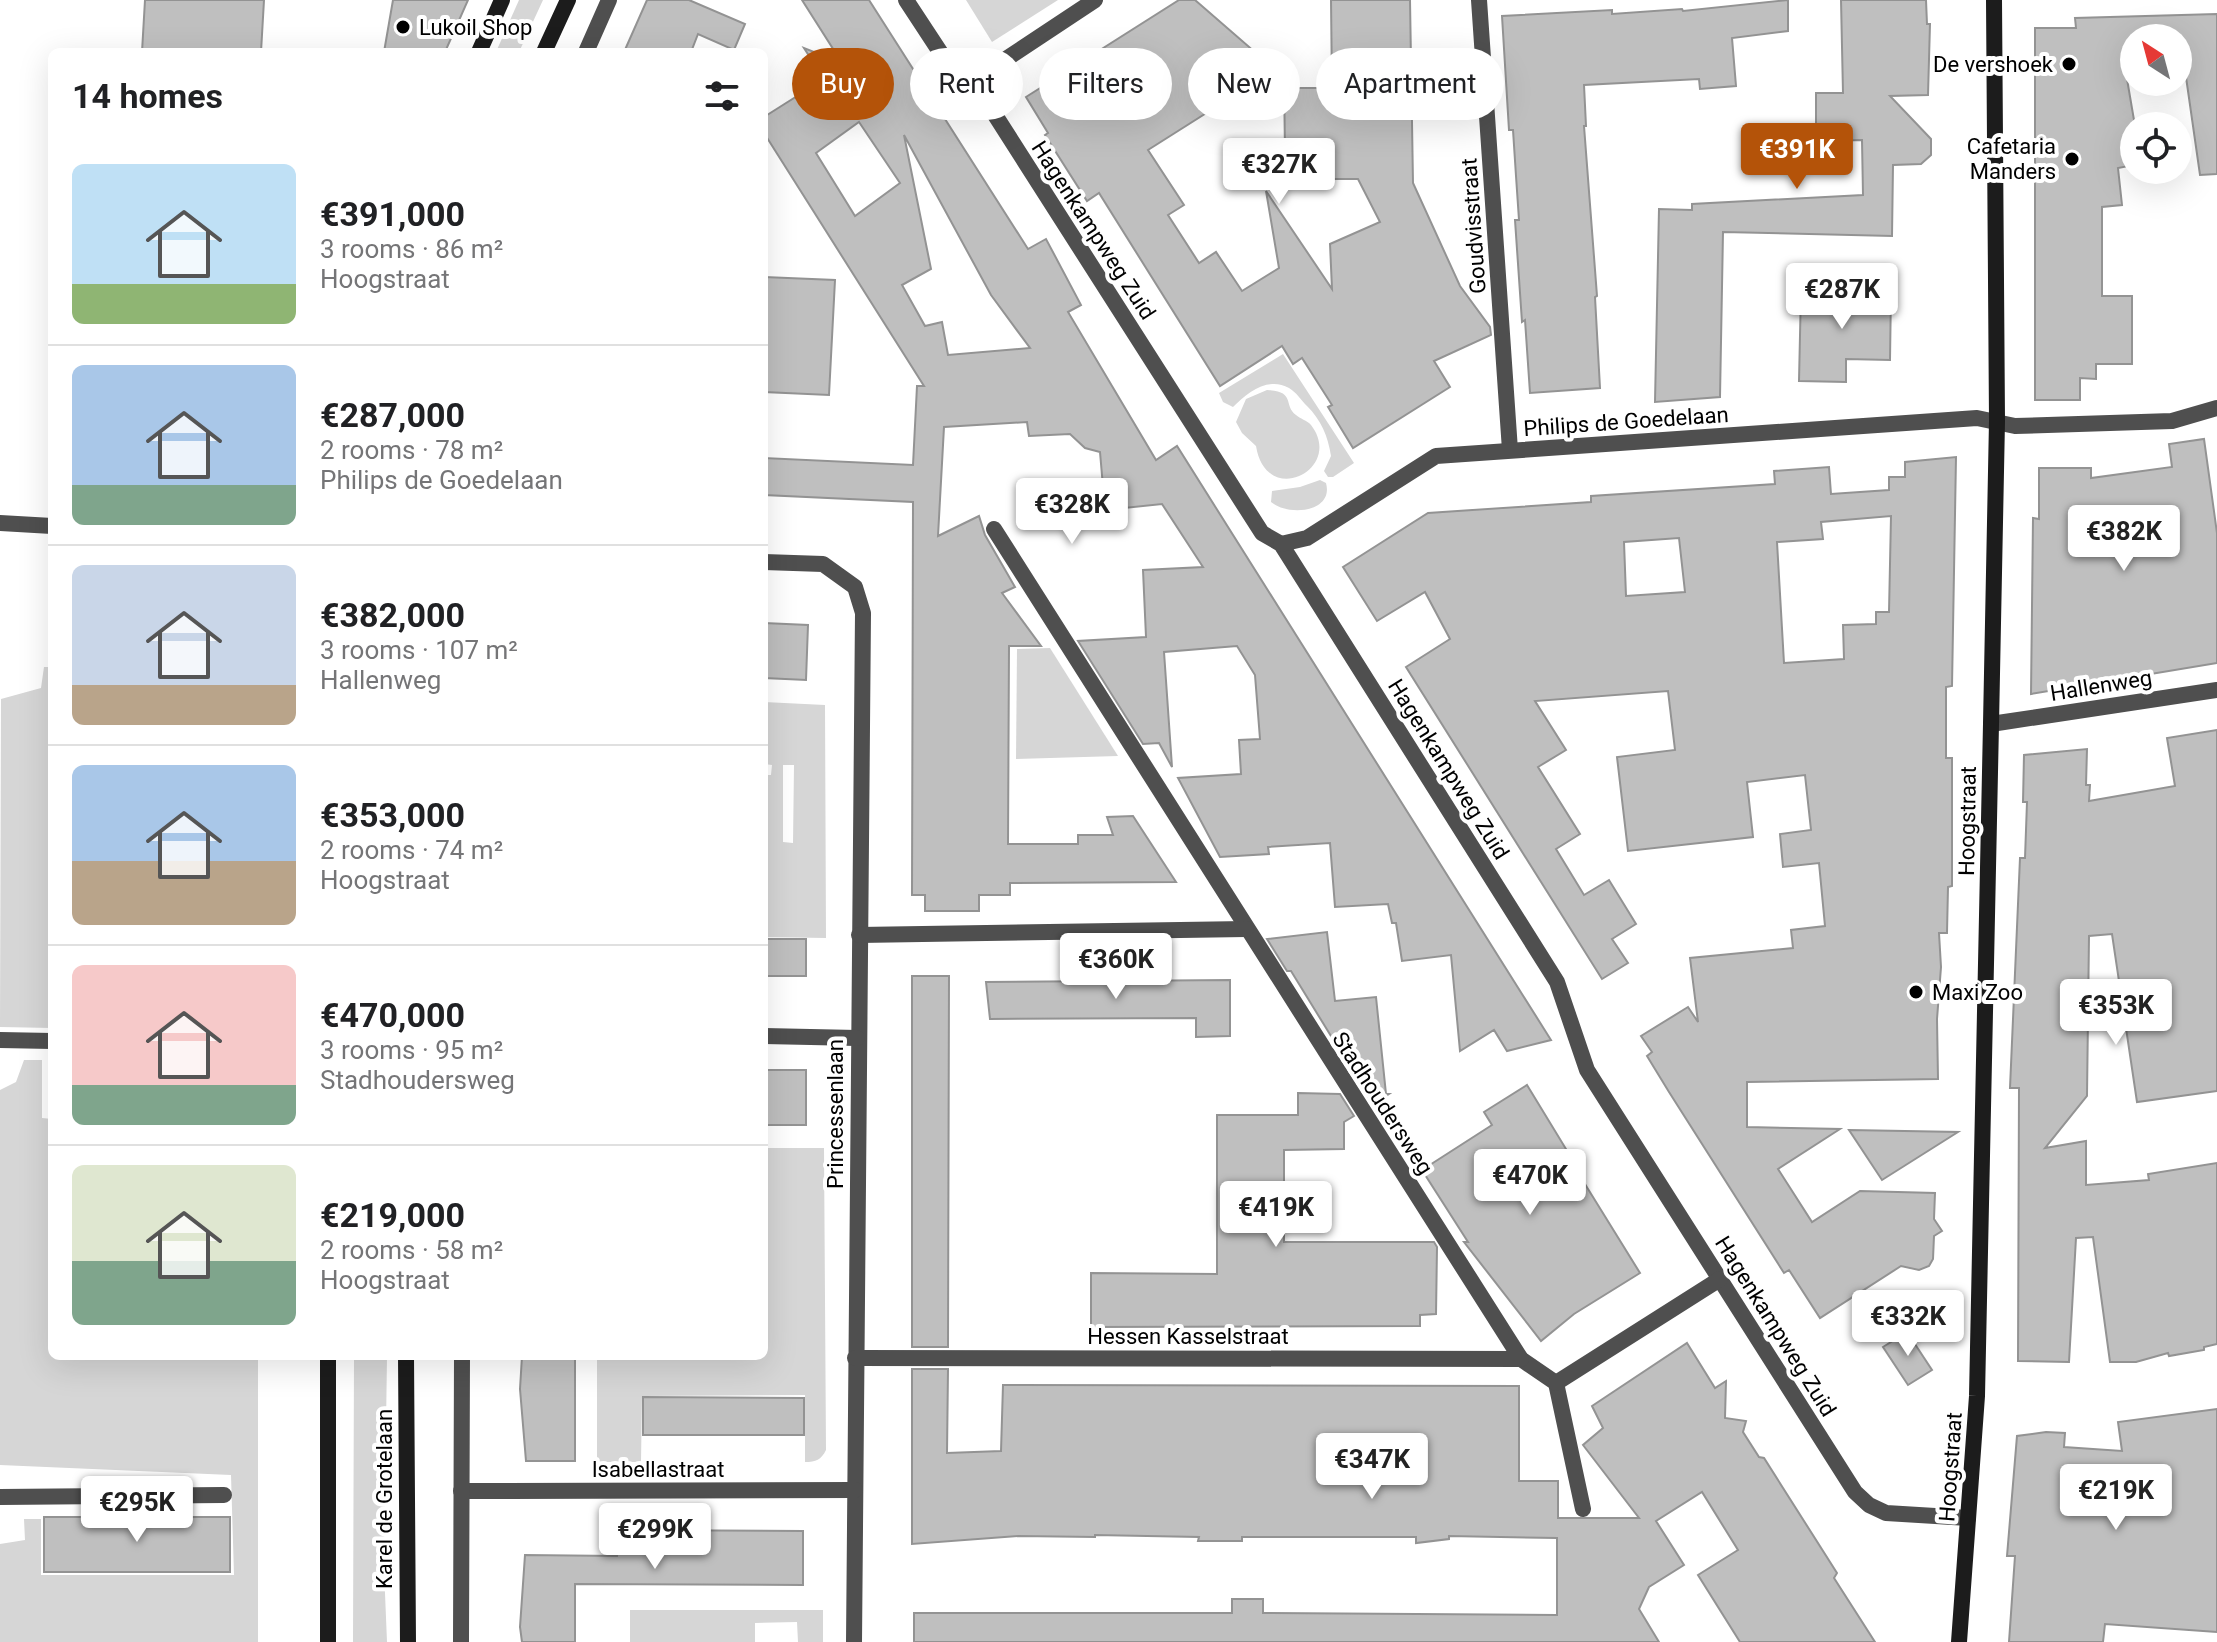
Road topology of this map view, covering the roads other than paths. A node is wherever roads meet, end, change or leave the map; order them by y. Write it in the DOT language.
graph roads {
  1 [pos="502,0"];
  2 [pos="568,0"];
  3 [pos="609,0"];
  4 [pos="906,0"];
  5 [pos="1095,0"];
  6 [pos="1479,0"];
  7 [pos="1994,0"];
  8 [pos="481,48"];
  9 [pos="546,48"];
  10 [pos="588,48"];
  11 [pos="938,48"];
  12 [pos="1023,48"];
  13 [pos="998,120"];
  14 [pos="2217,408"];
  15 [pos="1997,421"];
  16 [pos="1510,450"];
  17 [pos="0,523"];
  18 [pos="48,526"];
  19 [pos="994,529"];
  20 [pos="1281,544"];
  21 [pos="768,562"];
  22 [pos="2217,690"];
  23 [pos="1991,724"];
  24 [pos="1246,929"];
  25 [pos="859,935"];
  26 [pos="768,1036"];
  27 [pos="857,1038"];
  28 [pos="0,1040"];
  29 [pos="48,1041"];
  30 [pos="1720,1279"];
  31 [pos="855,1358"];
  32 [pos="1521,1359"];
  33 [pos="328,1360"];
  34 [pos="406,1360"];
  35 [pos="462,1360"];
  36 [pos="1556,1383"];
  37 [pos="855,1490"];
  38 [pos="461,1491"];
  39 [pos="224,1495"];
  40 [pos="0,1497"];
  41 [pos="1583,1509"];
  42 [pos="1968,1518"];
  43 [pos="328,1642"];
  44 [pos="408,1642"];
  45 [pos="461,1642"];
  46 [pos="854,1642"];
  47 [pos="1959,1642"];
  1 -- 8 [label="street"];
  2 -- 9 [label="street"];
  3 -- 10 [label="street"];
  4 -- 11 [label="street"];
  5 -- 12 [label="street"];
  6 -- 16 [label="street, Goudvisstraat"];
  7 -- 15 [label="street, Hoogstraat"];
  13 -- 20 [label="street, Hagenkampweg Zuid"];
  14 -- 15 [label="street, Philips de Goedelaan"];
  15 -- 16 [label="street, Philips de Goedelaan"];
  15 -- 23 [label="street, Hoogstraat"];
  16 -- 20 [label="street, Philips de Goedelaan"];
  17 -- 18 [label="street"];
  19 -- 24 [label="street, Stadhoudersweg"];
  20 -- 30 [label="street, Hagenkampweg Zuid"];
  21 -- 25 [label="street, Princessenlaan"];
  22 -- 23 [label="street, Hallenweg"];
  23 -- 42 [label="street, Hoogstraat"];
  24 -- 25 [label="street"];
  24 -- 32 [label="street, Stadhoudersweg"];
  25 -- 27 [label="street, Princessenlaan"];
  26 -- 27 [label="street"];
  27 -- 31 [label="street, Princessenlaan"];
  28 -- 29 [label="street"];
  30 -- 36 [label="street"];
  30 -- 42 [label="street, Hagenkampweg Zuid"];
  31 -- 32 [label="street, Hessen Kasselstraat"];
  31 -- 37 [label="street, Princessenlaan"];
  32 -- 36 [label="street, Stadhoudersweg"];
  33 -- 43 [label="street"];
  34 -- 44 [label="street, Karel de Grotelaan"];
  35 -- 38 [label="street"];
  36 -- 41 [label="street"];
  37 -- 38 [label="street, Isabellastraat"];
  37 -- 46 [label="street, Princessenlaan"];
  38 -- 45 [label="street"];
  39 -- 40 [label="street"];
  42 -- 47 [label="street, Hoogstraat"];
}
